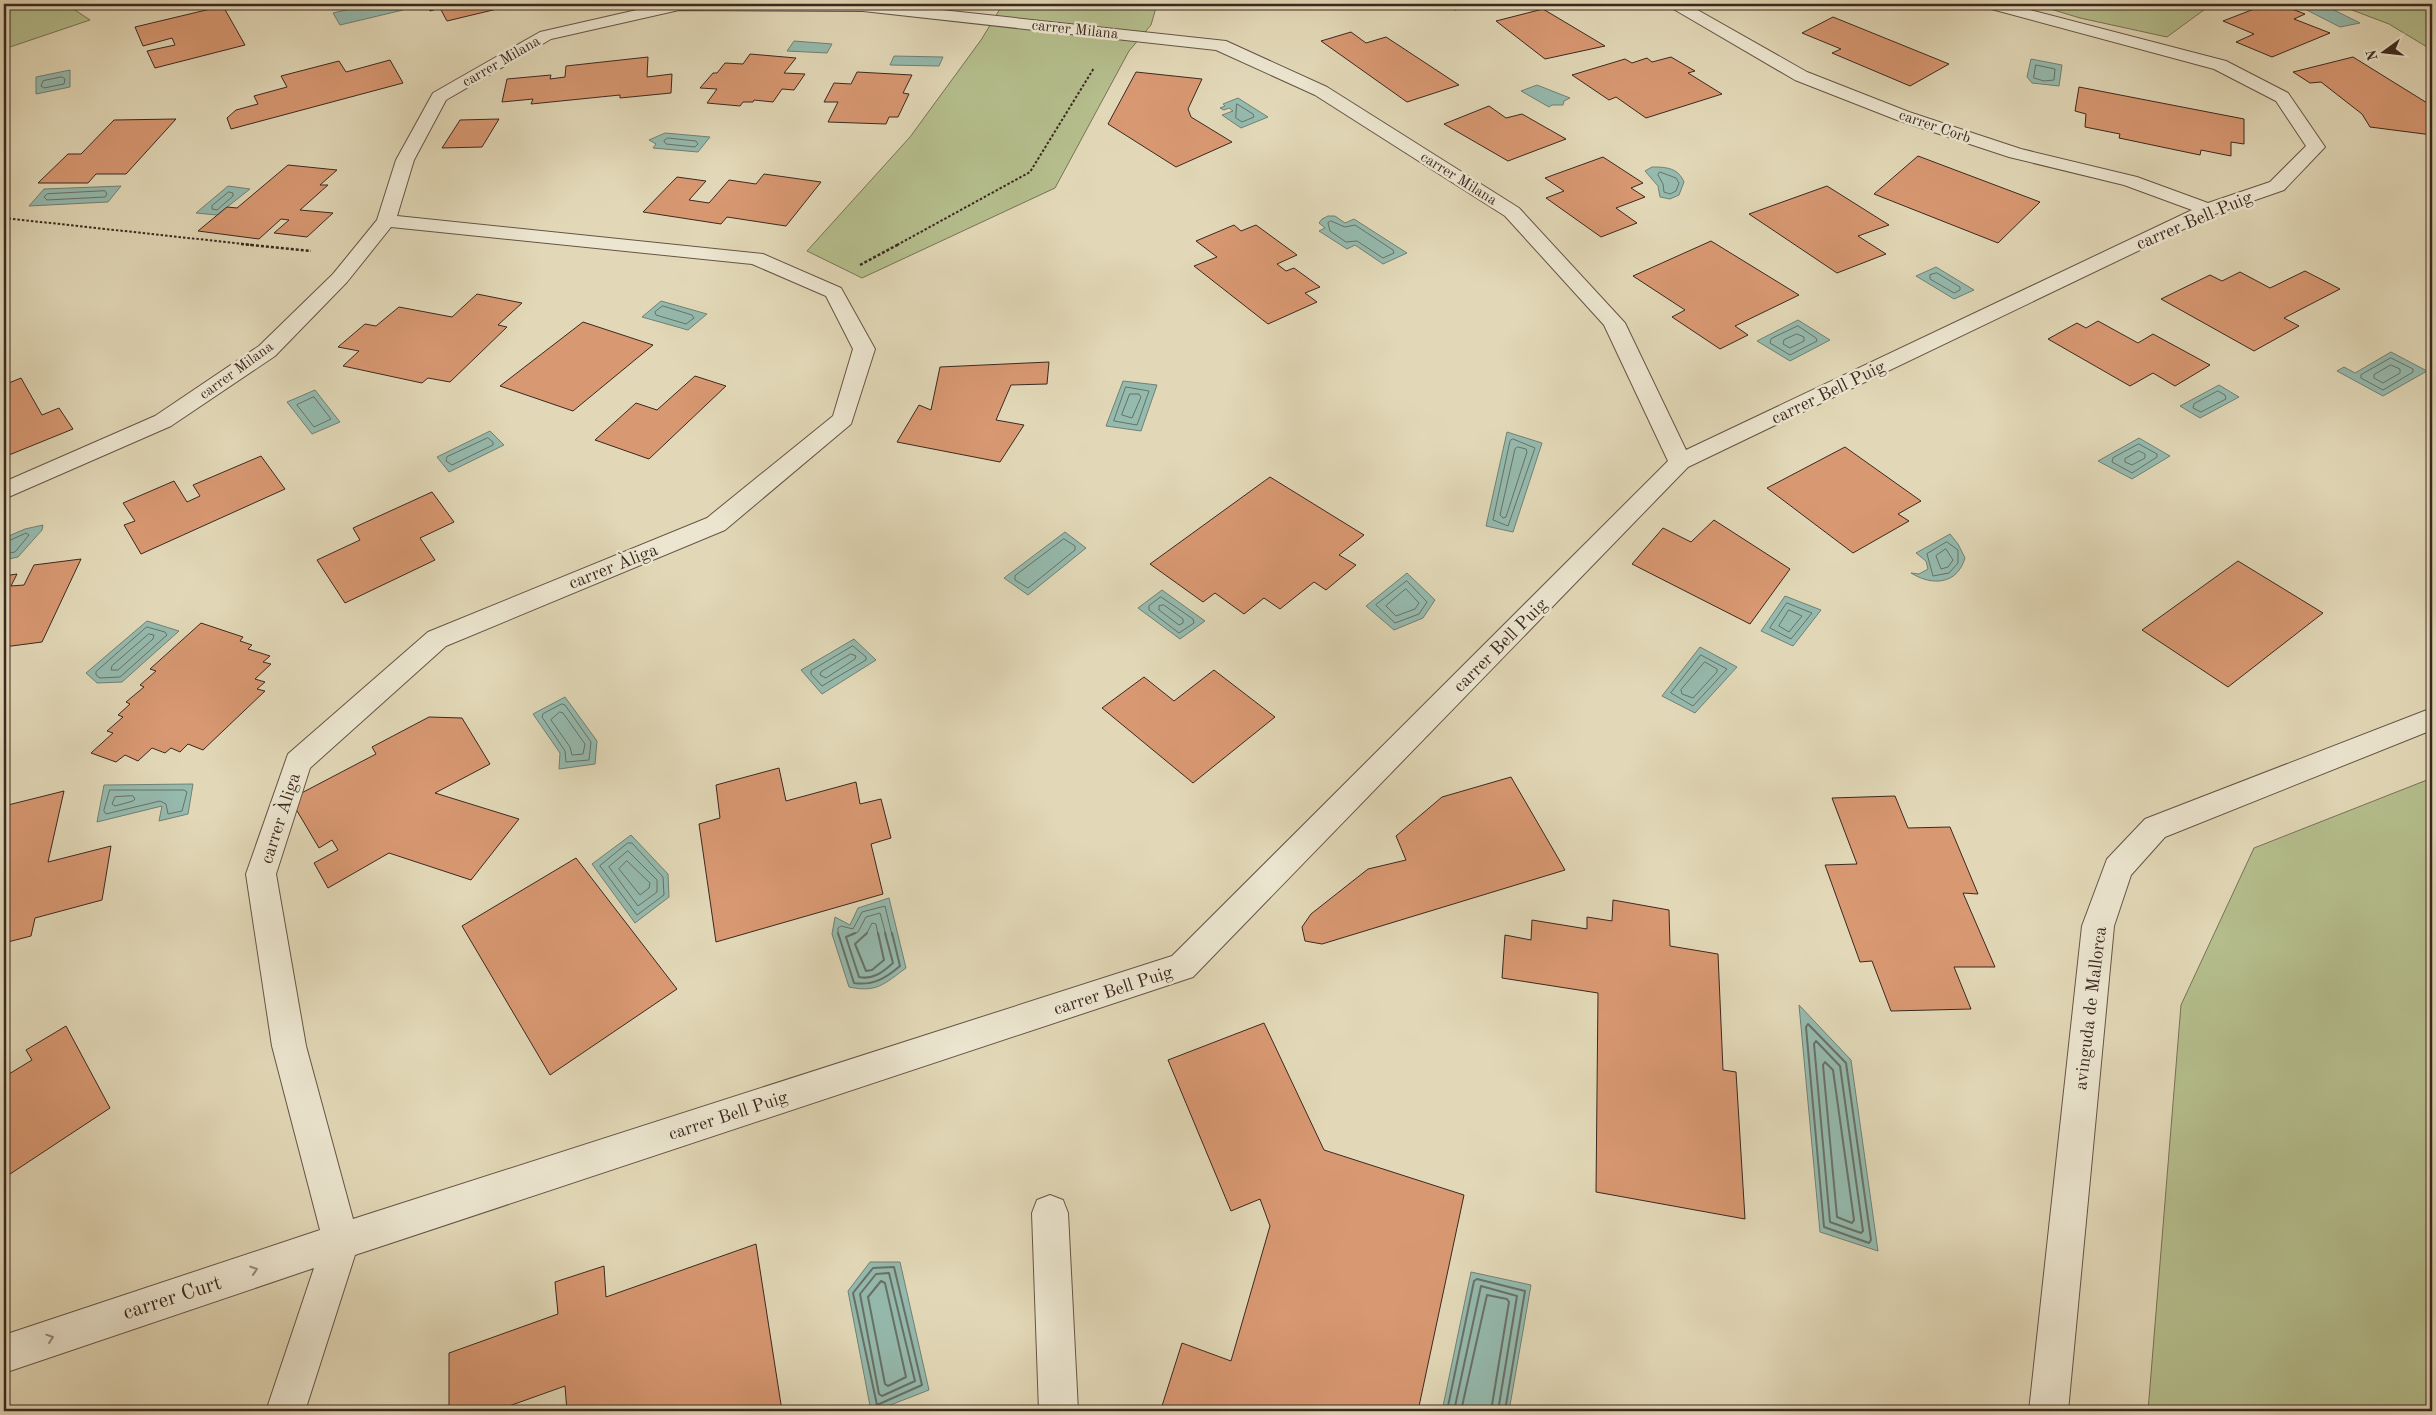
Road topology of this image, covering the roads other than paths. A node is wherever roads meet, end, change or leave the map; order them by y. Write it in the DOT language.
graph roads {
  1 [pos="1676,4"];
  2 [pos="1990,4"];
  3 [pos="2208,210"];
  4 [pos="386,221"];
  5 [pos="1680,462"];
  6 [pos="4,492"];
  7 [pos="2432,719"];
  8 [pos="1050,1212"];
  9 [pos="341,1241"];
  10 [pos="4,1354"];
  11 [pos="286,1411"];
  12 [pos="1059,1411"];
  13 [pos="2048,1411"];
  1 -- 3 [label="street, carrer Corb"];
  2 -- 3 [label="street, carrer Bell Puig"];
  3 -- 5 [label="street, carrer Bell Puig"];
  4 -- 5 [label="street, carrer Milana"];
  4 -- 6 [label="street, carrer Milana"];
  4 -- 9 [label="street, carrer Àliga"];
  5 -- 9 [label="street, carrer Bell Puig"];
  7 -- 13 [label="street, avinguda de Mallorca"];
  8 -- 12 [label="street"];
  10 -- 9 [label="street, carrer Curt, one-way"];
  9 -- 11 [label="street"];
}
